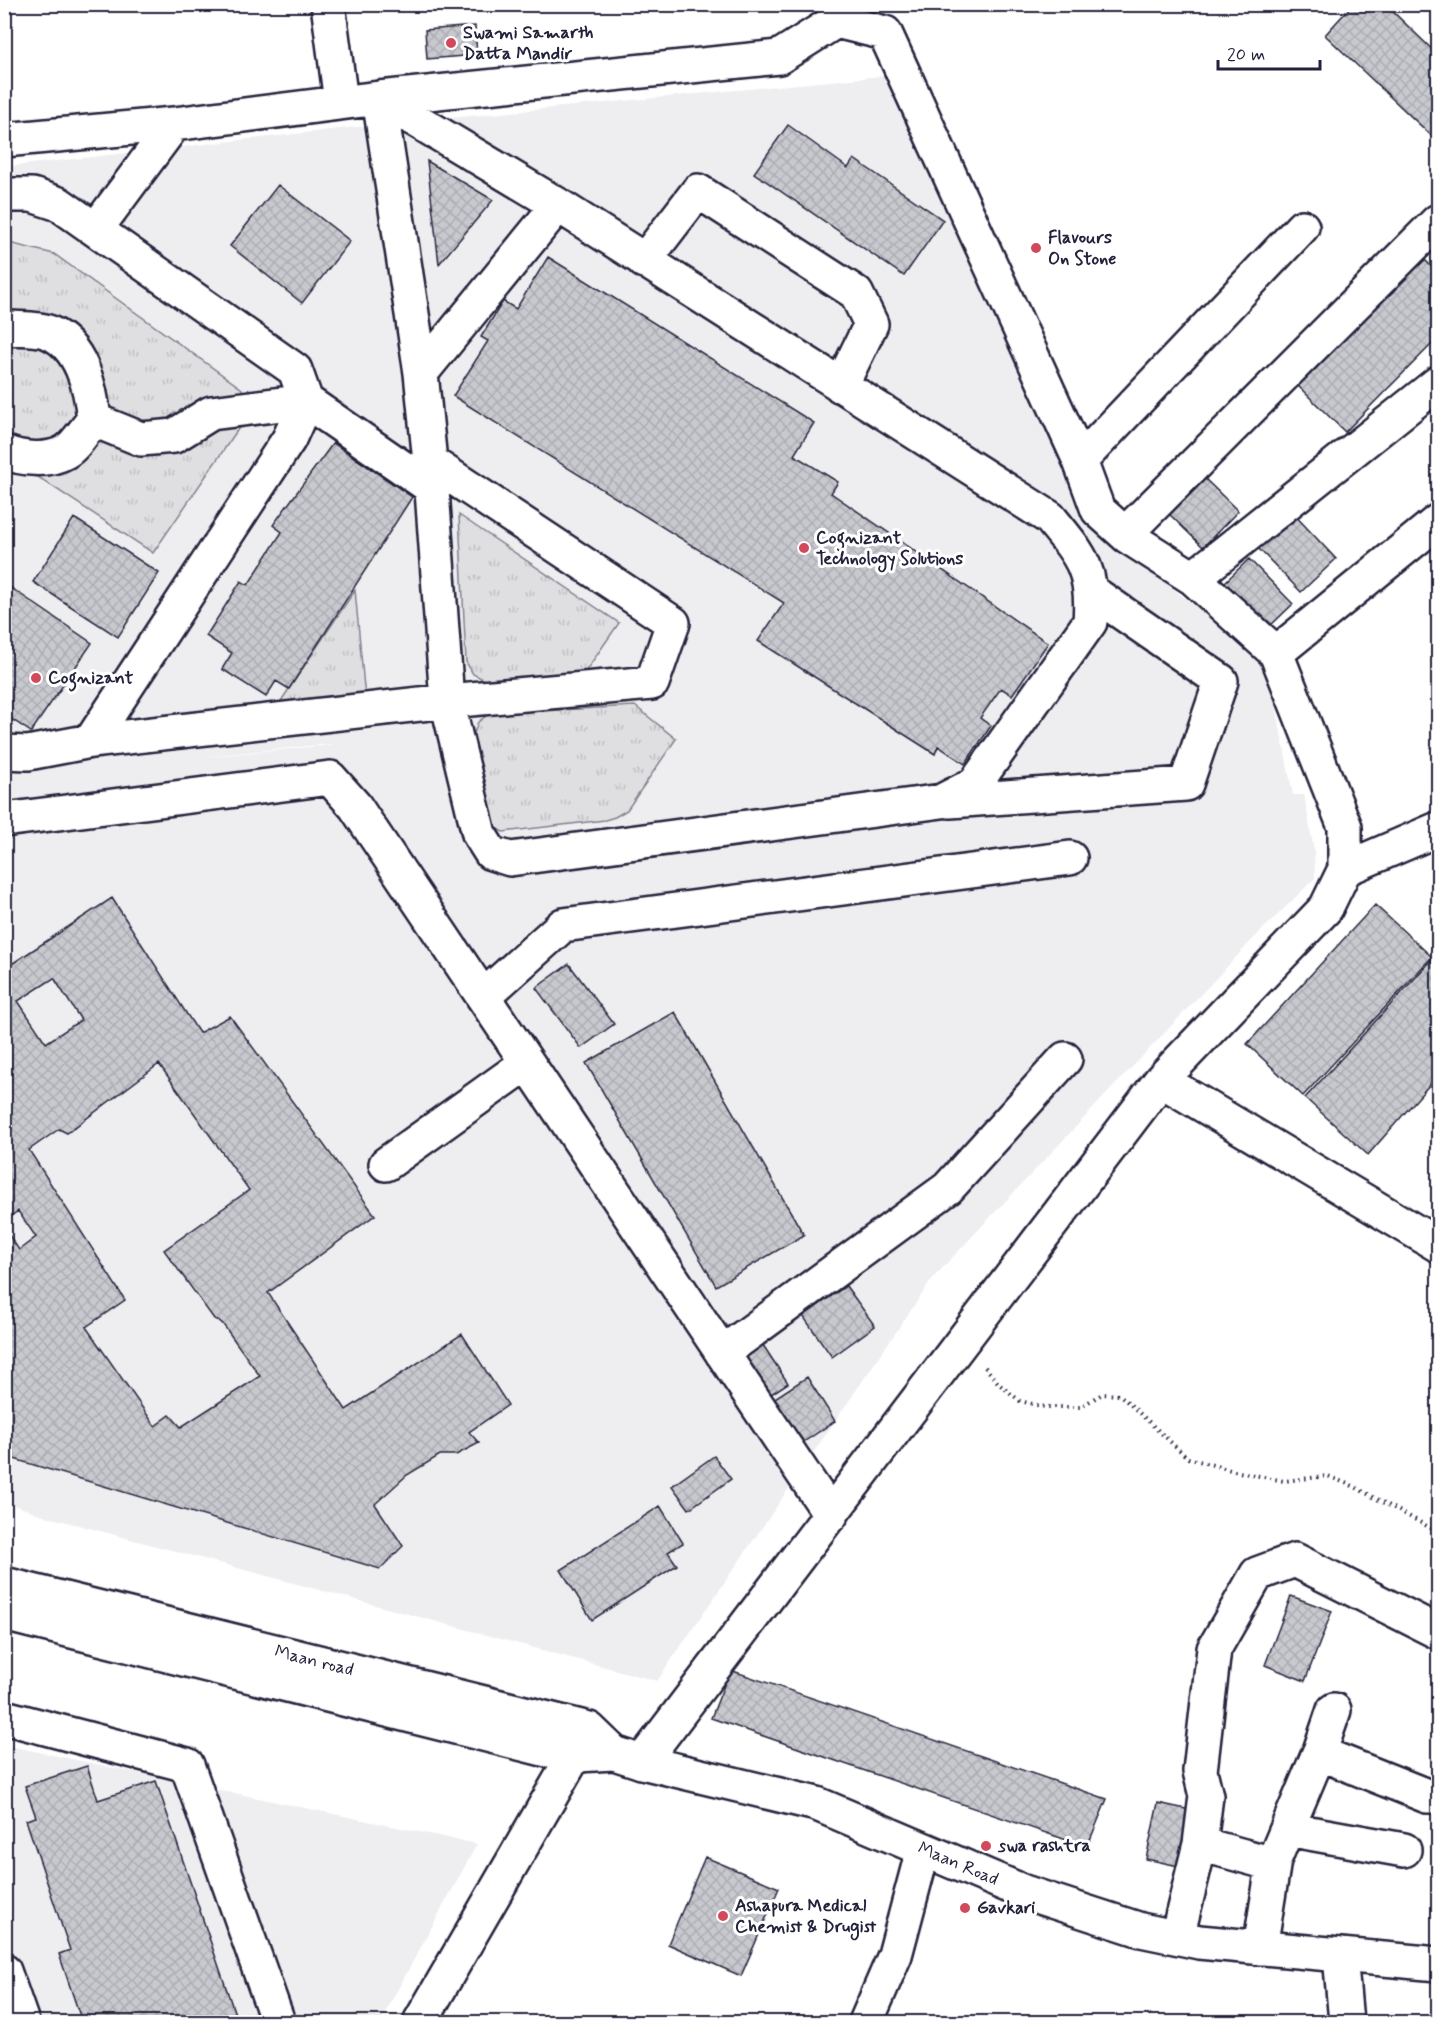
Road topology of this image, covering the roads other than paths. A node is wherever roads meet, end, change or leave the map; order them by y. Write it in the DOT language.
graph roads {
  1 [pos="328,4"];
  2 [pos="825,16"];
  3 [pos="380,98"];
  4 [pos="341,102"];
  5 [pos="174,124"];
  6 [pos="4,140"];
  7 [pos="4,195"];
  8 [pos="558,205"];
  9 [pos="1438,221"];
  10 [pos="1302,227"];
  11 [pos="96,229"];
  12 [pos="644,261"];
  13 [pos="4,331"];
  14 [pos="421,373"];
  15 [pos="1438,383"];
  16 [pos="841,386"];
  17 [pos="306,401"];
  18 [pos="94,420"];
  19 [pos="4,452"];
  20 [pos="1080,461"];
  21 [pos="431,475"];
  22 [pos="1438,521"];
  23 [pos="1125,534"];
  24 [pos="1192,578"];
  25 [pos="1092,592"];
  26 [pos="1276,653"];
  27 [pos="447,701"];
  28 [pos="91,741"];
  29 [pos="4,752"];
  30 [pos="942,801"];
  31 [pos="4,820"];
  32 [pos="1438,829"];
  33 [pos="1070,858"];
  34 [pos="1345,869"];
  35 [pos="483,997"];
  36 [pos="1065,1059"];
  37 [pos="527,1063"];
  38 [pos="1161,1080"];
  39 [pos="386,1164"];
  40 [pos="1438,1245"];
  41 [pos="722,1353"];
  42 [pos="831,1515"];
  43 [pos="4,1584"];
  44 [pos="4,1614"];
  45 [pos="1438,1632"];
  46 [pos="1334,1710"];
  47 [pos="4,1717"];
  48 [pos="574,1745"];
  49 [pos="1319,1754"];
  50 [pos="628,1757"];
  51 [pos="1438,1796"];
  52 [pos="1287,1829"];
  53 [pos="1200,1844"];
  54 [pos="923,1850"];
  55 [pos="1404,1850"];
  56 [pos="1273,1864"];
  57 [pos="1177,1938"];
  58 [pos="1260,1948"];
  59 [pos="1340,1955"];
  60 [pos="1438,1964"];
  61 [pos="4,1971"];
  62 [pos="434,2017"];
  63 [pos="22,2022"];
  64 [pos="278,2022"];
  65 [pos="866,2022"];
  66 [pos="1346,2022"];
  1 -- 4 [label="street"];
  2 -- 3 [label="street"];
  2 -- 20 [label="street"];
  3 -- 4 [label="street"];
  3 -- 8 [label="street"];
  3 -- 14 [label="street"];
  4 -- 5 [label="street"];
  5 -- 6 [label="street"];
  5 -- 11 [label="street"];
  7 -- 11 [label="street"];
  8 -- 12 [label="street"];
  8 -- 14 [label="street"];
  9 -- 23 [label="street"];
  10 -- 20 [label="street"];
  11 -- 17 [label="street"];
  12 -- 16 [label="street"];
  12 -- 16 [label="street"];
  13 -- 18 [label="street"];
  14 -- 21 [label="street"];
  15 -- 24 [label="street"];
  16 -- 25 [label="street"];
  17 -- 18 [label="street"];
  17 -- 21 [label="street"];
  17 -- 28 [label="street"];
  18 -- 19 [label="street"];
  20 -- 23 [label="street"];
  21 -- 27 [label="street"];
  21 -- 27 [label="street"];
  22 -- 26 [label="street"];
  23 -- 24 [label="street"];
  24 -- 26 [label="street"];
  25 -- 30 [label="street"];
  25 -- 30 [label="street"];
  26 -- 34 [label="street"];
  27 -- 28 [label="street"];
  27 -- 30 [label="street"];
  28 -- 29 [label="street"];
  31 -- 35 [label="street"];
  32 -- 34 [label="street"];
  33 -- 35 [label="street"];
  34 -- 38 [label="street"];
  35 -- 37 [label="street"];
  36 -- 41 [label="street"];
  37 -- 39 [label="street"];
  37 -- 41 [label="street"];
  38 -- 40 [label="street"];
  38 -- 42 [label="street"];
  41 -- 42 [label="street"];
  42 -- 50 [label="street"];
  43 -- 48 [label="street, Maan road"];
  44 -- 48 [label="street, Maan road"];
  45 -- 53 [label="street"];
  46 -- 49 [label="street"];
  47 -- 64 [label="street"];
  48 -- 50 [label="street, Maan road"];
  48 -- 62 [label="street"];
  49 -- 51 [label="street"];
  49 -- 52 [label="street"];
  50 -- 54 [label="street, Maan Road"];
  52 -- 55 [label="street"];
  52 -- 56 [label="street"];
  53 -- 56 [label="street"];
  53 -- 57 [label="street"];
  54 -- 57 [label="street, Maan Road"];
  54 -- 65 [label="street"];
  56 -- 58 [label="street"];
  57 -- 58 [label="street, Maan Road"];
  58 -- 59 [label="street, Maan Road"];
  59 -- 60 [label="street, Maan Road"];
  59 -- 66 [label="street"];
  61 -- 63 [label="street"];
}
